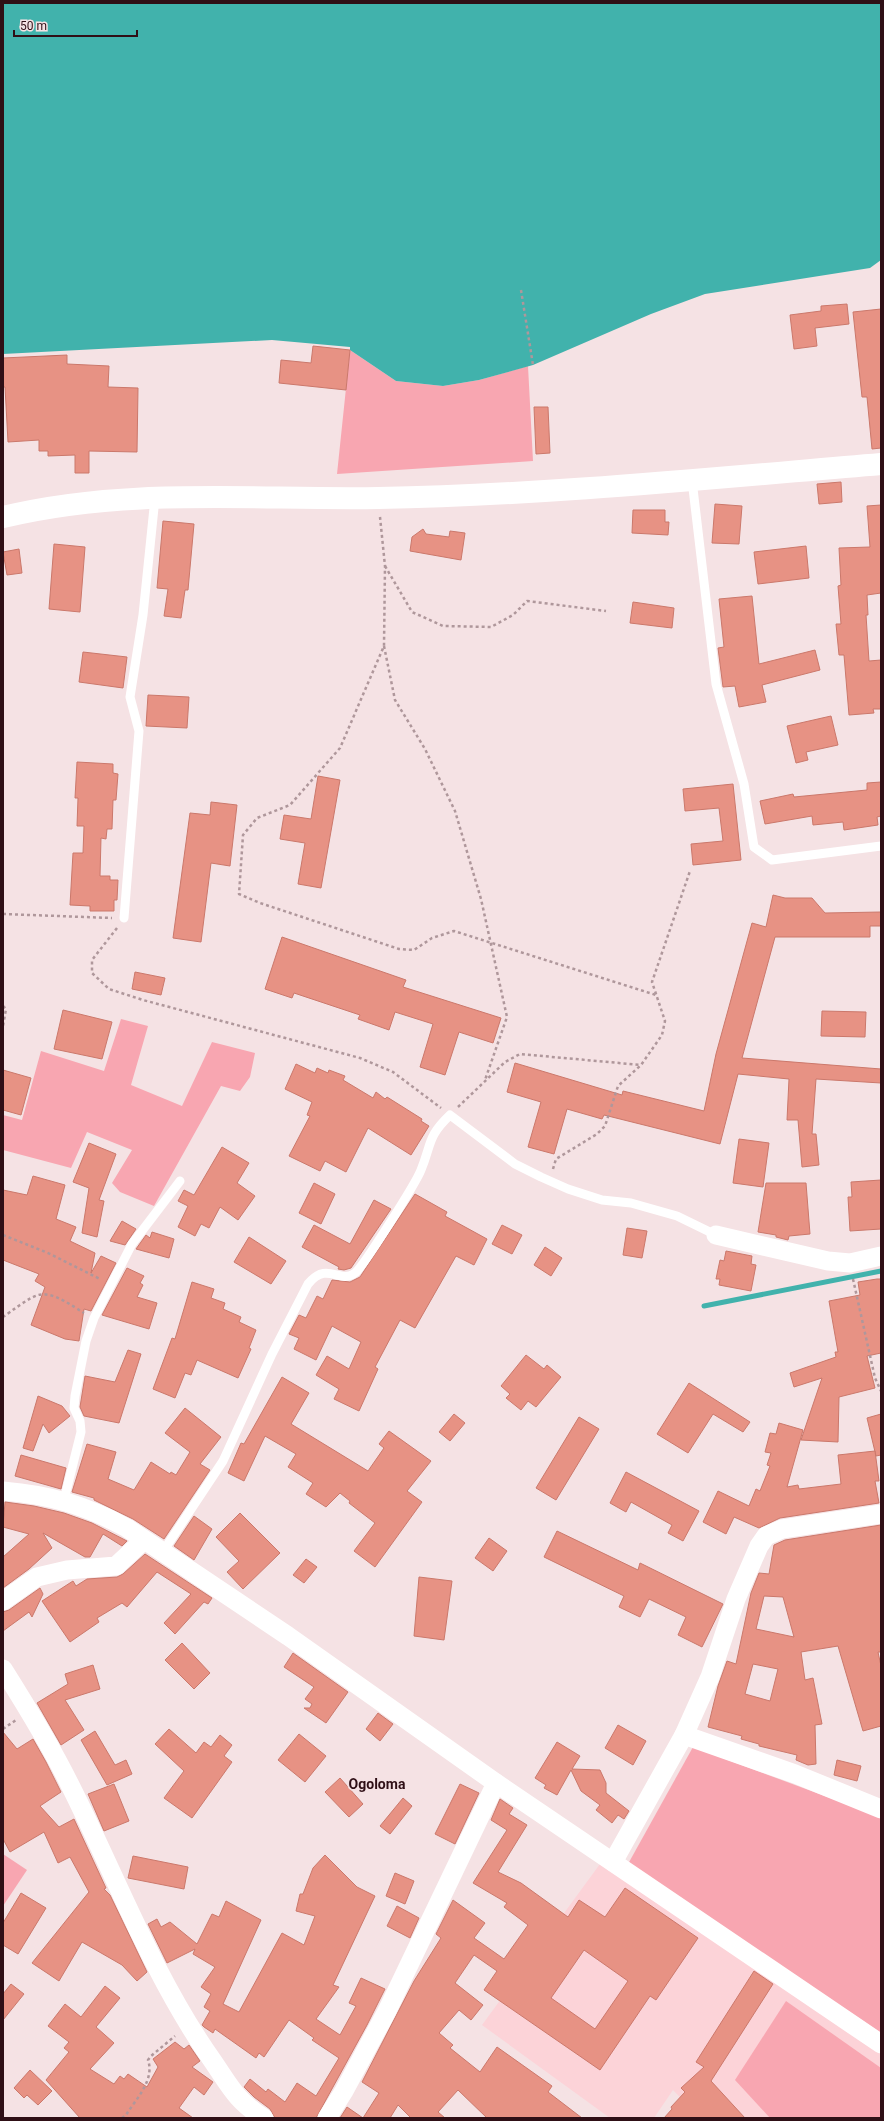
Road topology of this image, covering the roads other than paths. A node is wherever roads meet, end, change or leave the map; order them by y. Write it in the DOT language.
graph roads {
  1 [pos="881,464"];
  2 [pos="692,480"];
  3 [pos="155,496"];
  4 [pos="3,517"];
  5 [pos="881,846"];
  6 [pos="124,918"];
  7 [pos="180,1181"];
  8 [pos="716,1235"];
  9 [pos="881,1256"];
  10 [pos="3,1491"];
  11 [pos="64,1500"];
  12 [pos="881,1514"];
  13 [pos="144,1540"];
  14 [pos="162,1553"];
  15 [pos="3,1601"];
  16 [pos="3,1669"];
  17 [pos="684,1735"];
  18 [pos="496,1783"];
  19 [pos="881,1810"];
  20 [pos="613,1862"];
  21 [pos="881,2044"];
  22 [pos="264,2118"];
  23 [pos="326,2118"];
  1 -- 2 [label="street"];
  2 -- 3 [label="street"];
  2 -- 5 [label="lane"];
  3 -- 4 [label="street"];
  3 -- 6 [label="lane"];
  7 -- 11 [label="lane"];
  8 -- 9 [label="street"];
  8 -- 14 [label="lane"];
  10 -- 11 [label="street"];
  11 -- 13 [label="street"];
  12 -- 17 [label="street"];
  13 -- 14 [label="street"];
  13 -- 15 [label="street"];
  14 -- 18 [label="street"];
  16 -- 22 [label="street"];
  17 -- 19 [label="street"];
  17 -- 20 [label="street"];
  18 -- 20 [label="street"];
  18 -- 23 [label="street"];
  20 -- 21 [label="street"];
}
